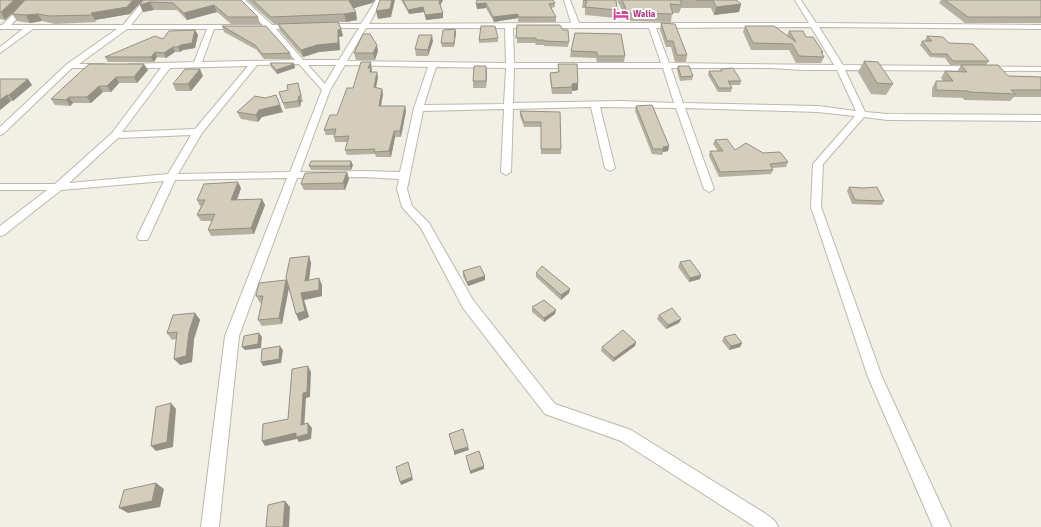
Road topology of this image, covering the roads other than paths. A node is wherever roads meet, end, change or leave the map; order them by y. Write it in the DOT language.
graph roads {
  1 [pos="32,0"];
  2 [pos="148,0"];
  3 [pos="241,0"];
  4 [pos="379,0"];
  5 [pos="567,0"];
  6 [pos="798,0"];
  7 [pos="364,25"];
  8 [pos="318,26"];
  9 [pos="509,26"];
  10 [pos="576,26"];
  11 [pos="652,26"];
  12 [pos="815,26"];
  13 [pos="2,27"];
  14 [pos="31,27"];
  15 [pos="125,27"];
  16 [pos="302,27"];
  17 [pos="1041,27"];
  18 [pos="211,28"];
  19 [pos="272,28"];
  20 [pos="0,51"];
  21 [pos="302,62"];
  22 [pos="342,62"];
  23 [pos="254,63"];
  24 [pos="197,65"];
  25 [pos="433,65"];
  26 [pos="510,65"];
  27 [pos="665,65"];
  28 [pos="70,66"];
  29 [pos="167,66"];
  30 [pos="840,67"];
  31 [pos="1041,69"];
  32 [pos="326,90"];
  33 [pos="595,105"];
  34 [pos="679,106"];
  35 [pos="507,107"];
  36 [pos="419,108"];
  37 [pos="862,114"];
  38 [pos="1041,118"];
  39 [pos="0,132"];
  40 [pos="198,132"];
  41 [pos="115,135"];
  42 [pos="610,168"];
  43 [pos="506,172"];
  44 [pos="292,176"];
  45 [pos="405,176"];
  46 [pos="171,177"];
  47 [pos="58,186"];
  48 [pos="0,187"];
  49 [pos="709,189"];
  50 [pos="0,232"];
  51 [pos="143,236"];
  52 [pos="210,527"];
  53 [pos="769,527"];
  54 [pos="942,527"];
  1 -- 13 [label="street"];
  2 -- 15 [label="street"];
  3 -- 19 [label="street"];
  4 -- 7 [label="street"];
  5 -- 10 [label="street"];
  6 -- 12 [label="street"];
  7 -- 8 [label="street"];
  7 -- 9 [label="street"];
  7 -- 22 [label="street"];
  9 -- 10 [label="street"];
  9 -- 26 [label="street"];
  10 -- 11 [label="street"];
  11 -- 12 [label="street"];
  11 -- 27 [label="street"];
  12 -- 17 [label="street"];
  12 -- 30 [label="street"];
  13 -- 14 [label="street"];
  14 -- 15 [label="street"];
  14 -- 20 [label="street"];
  15 -- 18 [label="street"];
  15 -- 28 [label="street"];
  16 -- 19 [label="street"];
  18 -- 19 [label="street"];
  18 -- 24 [label="street"];
  19 -- 21 [label="street"];
  21 -- 22 [label="street"];
  21 -- 23 [label="street"];
  21 -- 32 [label="street"];
  22 -- 25 [label="street"];
  22 -- 32 [label="street"];
  23 -- 24 [label="street"];
  23 -- 40 [label="street"];
  24 -- 29 [label="street"];
  25 -- 26 [label="street"];
  25 -- 36 [label="street"];
  26 -- 27 [label="street"];
  26 -- 35 [label="street"];
  27 -- 30 [label="street"];
  27 -- 34 [label="street"];
  28 -- 29 [label="street"];
  28 -- 39 [label="street"];
  29 -- 41 [label="street"];
  30 -- 31 [label="street"];
  30 -- 37 [label="street"];
  32 -- 44 [label="street"];
  33 -- 34 [label="street"];
  33 -- 35 [label="street"];
  33 -- 42 [label="street"];
  34 -- 37 [label="street"];
  34 -- 49 [label="street"];
  35 -- 36 [label="street"];
  35 -- 43 [label="street"];
  36 -- 45 [label="street"];
  37 -- 38 [label="street"];
  37 -- 54 [label="street"];
  40 -- 41 [label="street"];
  40 -- 46 [label="street"];
  41 -- 47 [label="street"];
  44 -- 45 [label="street"];
  44 -- 46 [label="street"];
  44 -- 52 [label="street"];
  45 -- 53 [label="street"];
  46 -- 47 [label="street"];
  46 -- 51 [label="street"];
  47 -- 48 [label="street"];
  47 -- 50 [label="street"];
}
